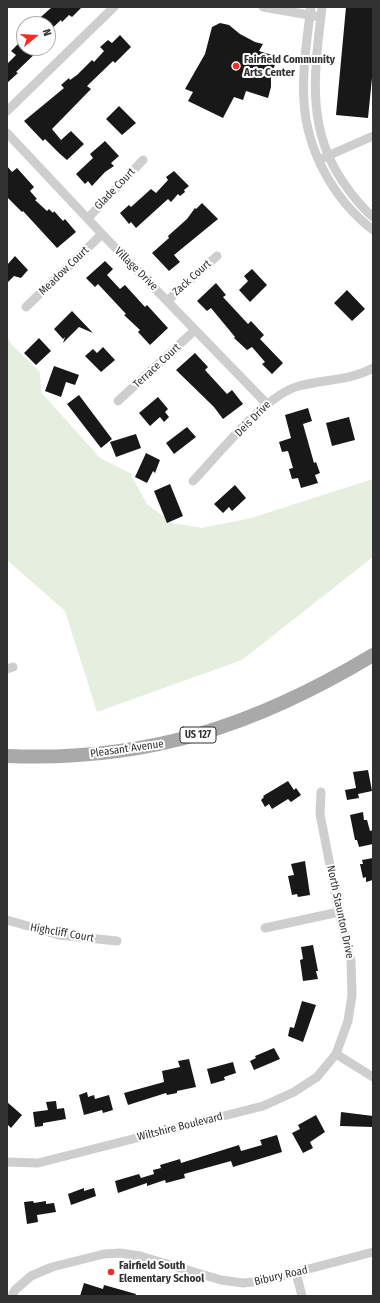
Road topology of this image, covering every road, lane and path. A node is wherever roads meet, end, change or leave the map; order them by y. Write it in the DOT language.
graph roads {
  1 [pos="114,7"];
  2 [pos="263,7"];
  3 [pos="322,7"];
  4 [pos="310,11"];
  5 [pos="321,17"];
  6 [pos="7,111"];
  7 [pos="373,136"];
  8 [pos="8,137"];
  9 [pos="323,158"];
  10 [pos="143,160"];
  11 [pos="373,217"];
  12 [pos="88,218"];
  13 [pos="373,230"];
  14 [pos="102,234"];
  15 [pos="217,256"];
  16 [pos="167,301"];
  17 [pos="26,307"];
  18 [pos="195,330"];
  19 [pos="373,368"];
  20 [pos="118,402"];
  21 [pos="267,404"];
  22 [pos="193,481"];
  23 [pos="373,655"];
  24 [pos="7,756"];
  25 [pos="321,792"];
  26 [pos="339,912"];
  27 [pos="7,920"];
  28 [pos="265,928"];
  29 [pos="117,942"];
  30 [pos="336,1054"];
  31 [pos="373,1077"];
  32 [pos="7,1162"];
  33 [pos="373,1252"];
  34 [pos="296,1273"];
  35 [pos="12,1296"];
  36 [pos="302,1296"];
  1 -- 6 [label="street"];
  2 -- 4 [label="street"];
  3 -- 5 [label="street"];
  4 -- 5 [label="street"];
  4 -- 9 [label="street"];
  5 -- 9 [label="street"];
  7 -- 9 [label="street"];
  8 -- 12 [label="street, Village Drive"];
  9 -- 11 [label="street"];
  9 -- 13 [label="street"];
  10 -- 12 [label="street, Glade Court"];
  12 -- 14 [label="street, Village Drive"];
  14 -- 16 [label="street, Village Drive"];
  14 -- 17 [label="street, Meadow Court"];
  15 -- 16 [label="street, Zack Court"];
  16 -- 18 [label="street, Village Drive"];
  18 -- 20 [label="street, Terrace Court"];
  18 -- 21 [label="street, Village Drive"];
  19 -- 21 [label="street, Deis Drive"];
  21 -- 22 [label="street, Deis Drive"];
  23 -- 24 [label="main road, Pleasant Avenue / US 127"];
  25 -- 26 [label="street, North Staunton Drive"];
  26 -- 28 [label="street"];
  26 -- 30 [label="street, North Staunton Drive"];
  27 -- 29 [label="street, Highcliff Court"];
  30 -- 31 [label="street"];
  30 -- 32 [label="street, Wiltshire Boulevard"];
  33 -- 34 [label="street, Bibury Road"];
  34 -- 35 [label="street, Bibury Road"];
  34 -- 36 [label="street"];
}
